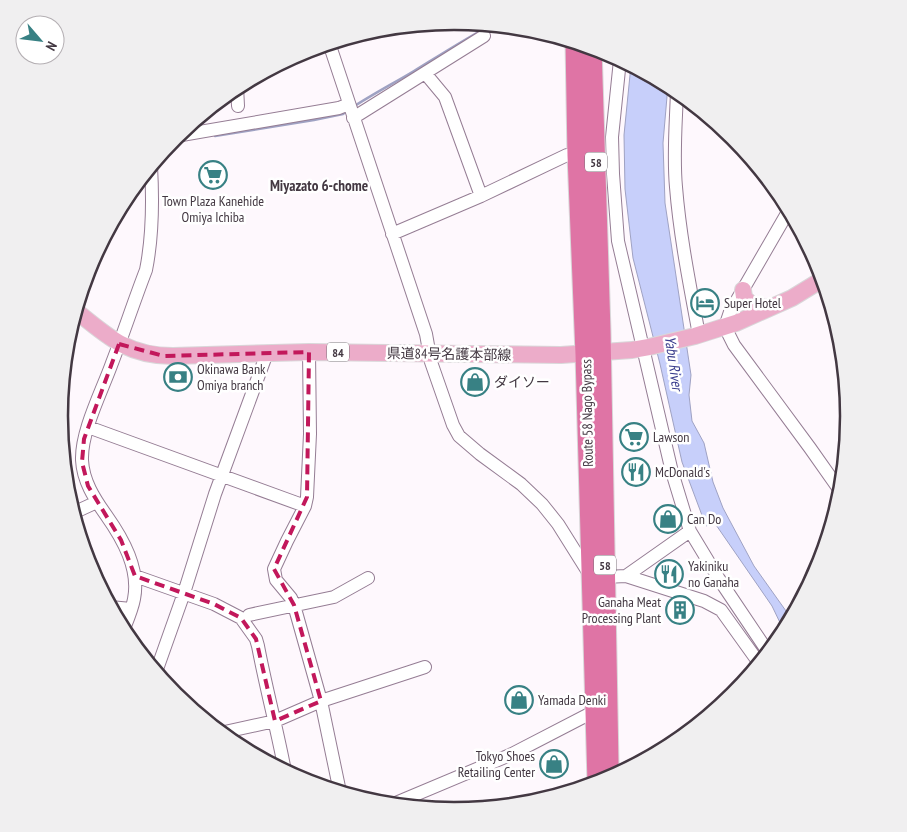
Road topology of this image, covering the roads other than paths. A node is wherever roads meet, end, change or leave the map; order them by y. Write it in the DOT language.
graph roads {
  1 [pos="484,36"];
  2 [pos="331,49"];
  3 [pos="575,49"];
  4 [pos="593,56"];
  5 [pos="618,67"];
  6 [pos="424,73"];
  7 [pos="238,96"];
  8 [pos="677,102"];
  9 [pos="349,104"];
  10 [pos="238,106"];
  11 [pos="353,118"];
  12 [pos="191,133"];
  13 [pos="603,137"];
  14 [pos="578,155"];
  15 [pos="151,176"];
  16 [pos="481,196"];
  17 [pos="785,218"];
  18 [pos="392,234"];
  19 [pos="816,283"];
  20 [pos="743,290"];
  21 [pos="769,308"];
  22 [pos="81,315"];
  23 [pos="725,327"];
  24 [pos="697,335"];
  25 [pos="119,344"];
  26 [pos="646,348"];
  27 [pos="309,352"];
  28 [pos="267,353"];
  29 [pos="430,353"];
  30 [pos="593,353"];
  31 [pos="88,427"];
  32 [pos="222,476"];
  33 [pos="834,481"];
  34 [pos="97,502"];
  35 [pos="305,506"];
  36 [pos="79,510"];
  37 [pos="690,531"];
  38 [pos="135,576"];
  39 [pos="598,576"];
  40 [pos="626,576"];
  41 [pos="368,578"];
  42 [pos="184,593"];
  43 [pos="294,606"];
  44 [pos="118,608"];
  45 [pos="131,609"];
  46 [pos="249,615"];
  47 [pos="127,621"];
  48 [pos="764,646"];
  49 [pos="755,657"];
  50 [pos="158,665"];
  51 [pos="425,667"];
  52 [pos="321,701"];
  53 [pos="595,711"];
  54 [pos="275,721"];
  55 [pos="231,731"];
  56 [pos="282,762"];
  57 [pos="609,769"];
  58 [pos="597,775"];
  59 [pos="338,785"];
  60 [pos="405,799"];
  1 -- 6 [label="street"];
  2 -- 9 [label="street"];
  3 -- 14 [label="highway, Route 58 Nago Bypass / 58"];
  4 -- 13 [label="highway, Route 58 Nago Bypass / 58"];
  5 -- 13 [label="street"];
  6 -- 11 [label="street"];
  6 -- 16 [label="street"];
  7 -- 10 [label="street"];
  8 -- 24 [label="street"];
  9 -- 11 [label="street"];
  9 -- 12 [label="street"];
  11 -- 18 [label="street"];
  13 -- 26 [label="street"];
  13 -- 30 [label="highway, Route 58 Nago Bypass / 58"];
  14 -- 16 [label="street"];
  14 -- 30 [label="highway, Route 58 Nago Bypass / 58"];
  15 -- 25 [label="street"];
  16 -- 18 [label="street"];
  17 -- 20 [label="street"];
  18 -- 29 [label="street"];
  19 -- 21 [label="main road, 県道84号名護本部線 / 84"];
  20 -- 21 [label="main road"];
  20 -- 23 [label="street"];
  21 -- 23 [label="main road, 県道84号名護本部線 / 84"];
  22 -- 25 [label="main road, 県道84号名護本部線 / 84"];
  23 -- 24 [label="main road, 県道84号名護本部線 / 84"];
  23 -- 33 [label="street"];
  24 -- 26 [label="main road, 県道84号名護本部線 / 84"];
  25 -- 28 [label="main road, 県道84号名護本部線 / 84"];
  25 -- 31 [label="street"];
  26 -- 30 [label="main road, 県道84号名護本部線 / 84"];
  26 -- 37 [label="street"];
  27 -- 28 [label="main road, 県道84号名護本部線 / 84"];
  27 -- 29 [label="main road, 県道84号名護本部線 / 84"];
  27 -- 35 [label="street"];
  28 -- 32 [label="street"];
  29 -- 30 [label="main road, 県道84号名護本部線 / 84"];
  29 -- 39 [label="street"];
  30 -- 39 [label="highway, Route 58 Nago Bypass / 58"];
  31 -- 32 [label="street"];
  31 -- 34 [label="street"];
  32 -- 35 [label="street"];
  32 -- 42 [label="street"];
  34 -- 36 [label="street"];
  34 -- 38 [label="street"];
  35 -- 43 [label="street"];
  37 -- 40 [label="street"];
  37 -- 48 [label="street"];
  38 -- 42 [label="street"];
  38 -- 45 [label="street"];
  39 -- 40 [label="street"];
  39 -- 53 [label="highway, Route 58 Nago Bypass / 58"];
  39 -- 57 [label="highway, Route 58 Nago Bypass / 58"];
  40 -- 49 [label="street"];
  41 -- 43 [label="street"];
  42 -- 50 [label="street"];
  42 -- 54 [label="street"];
  43 -- 46 [label="street"];
  43 -- 52 [label="street"];
  44 -- 45 [label="street"];
  45 -- 47 [label="street"];
  51 -- 52 [label="street"];
  52 -- 54 [label="street"];
  52 -- 59 [label="street"];
  53 -- 58 [label="highway, Route 58 Nago Bypass / 58"];
  53 -- 60 [label="street"];
  54 -- 55 [label="street"];
  54 -- 56 [label="street"];
}
